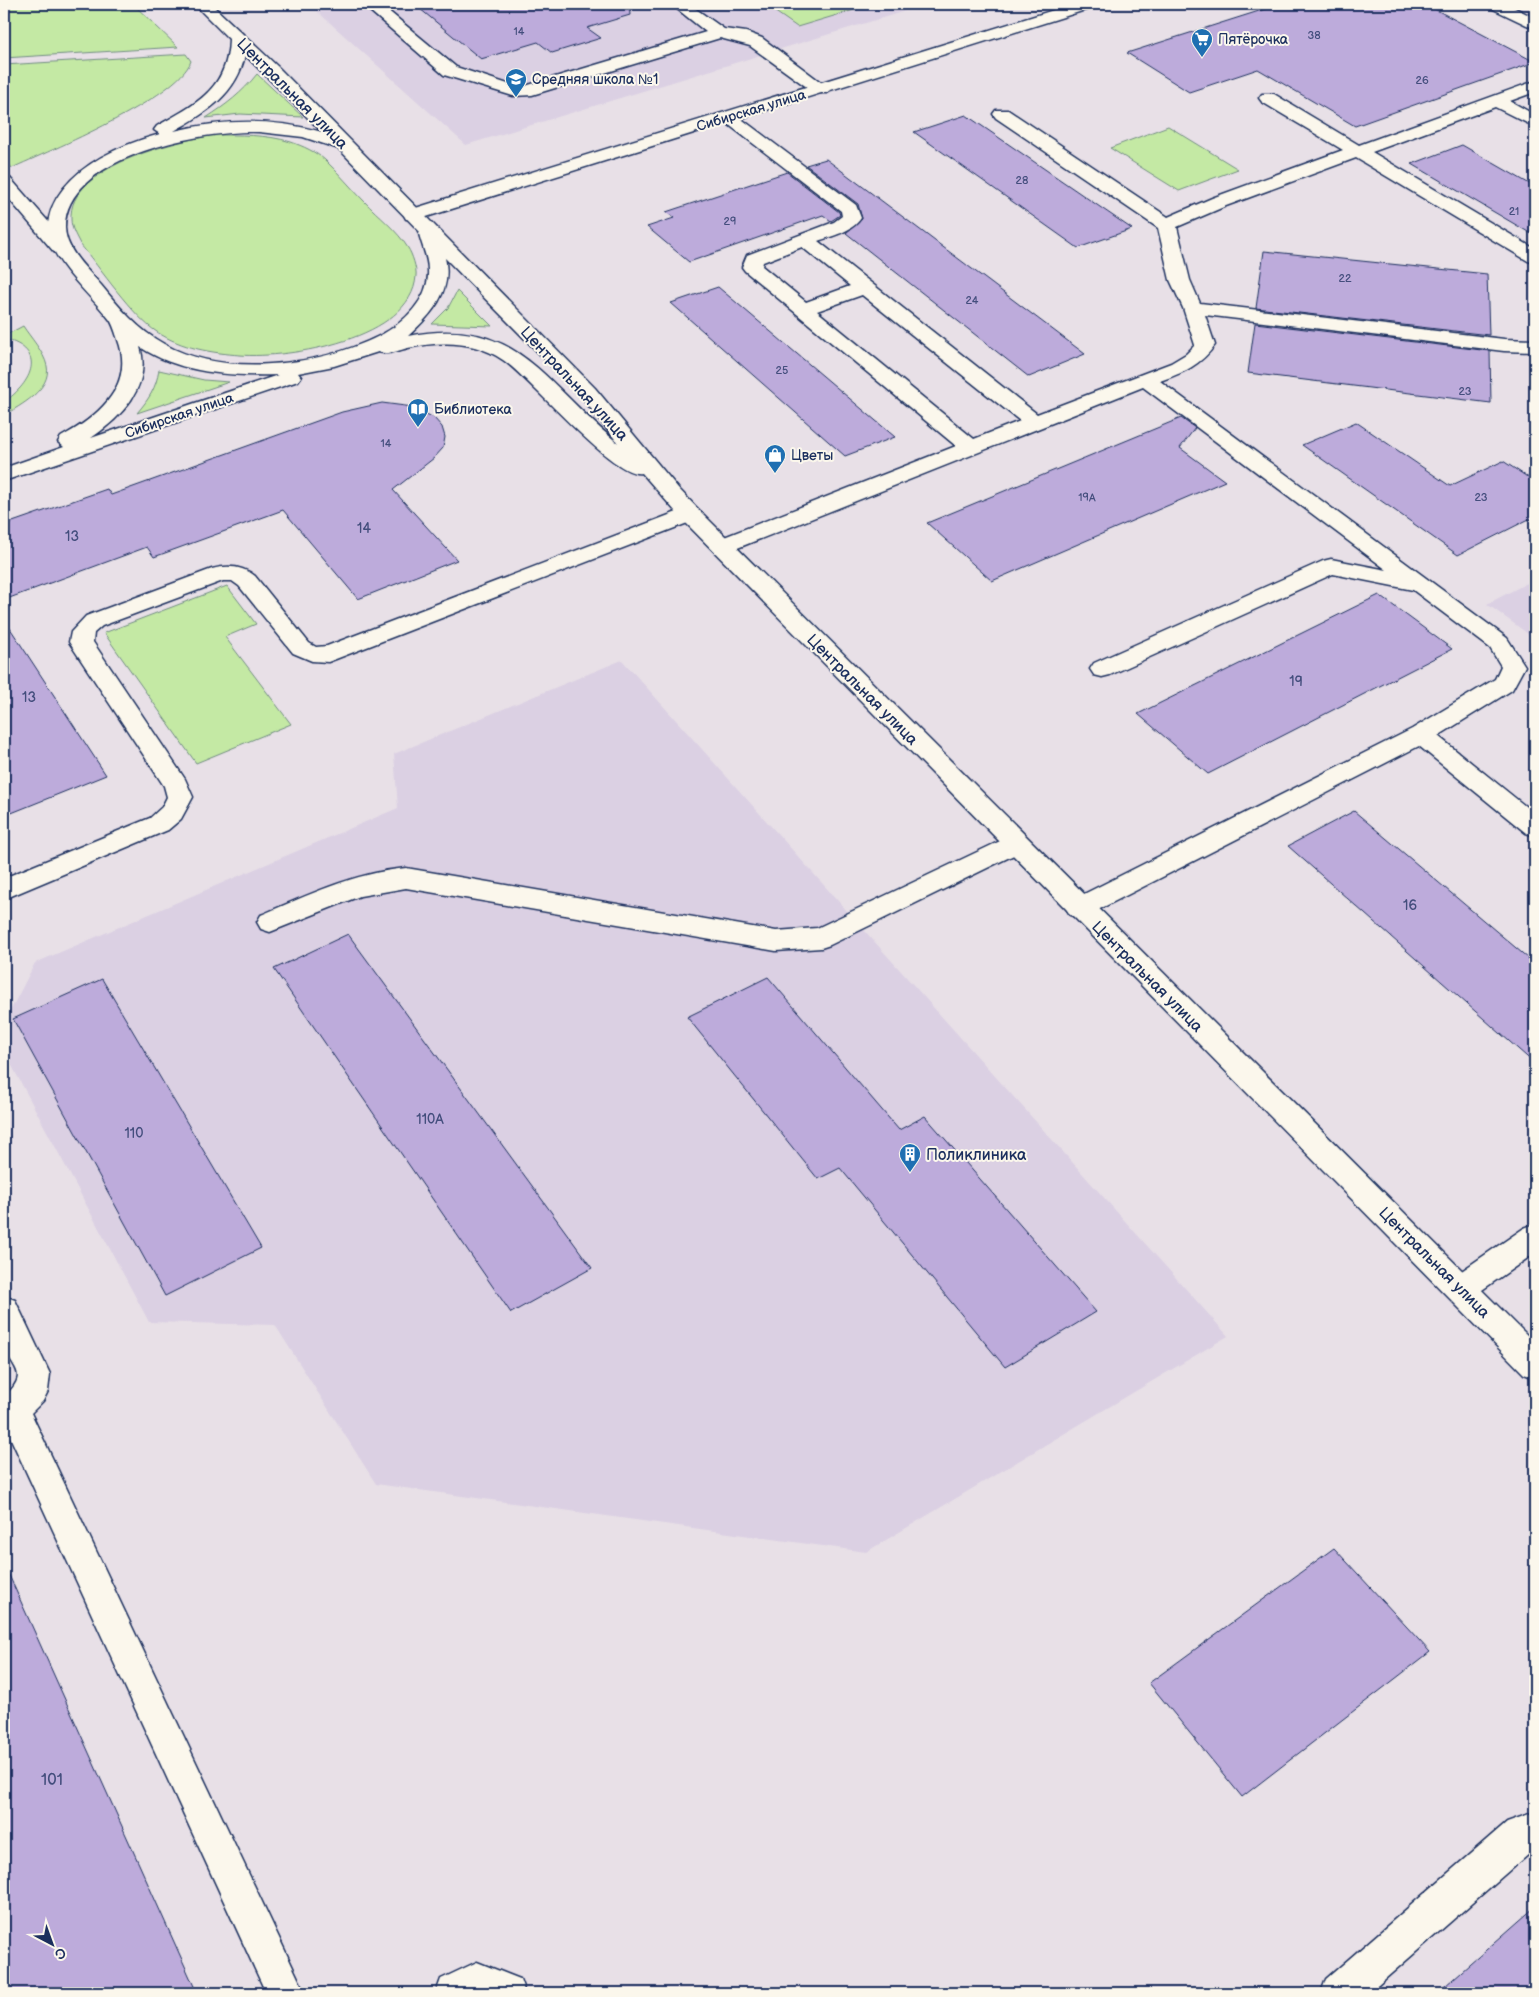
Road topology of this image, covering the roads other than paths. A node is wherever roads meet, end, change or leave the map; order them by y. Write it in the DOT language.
graph roads {
  1 [pos="202,4"];
  2 [pos="370,4"];
  3 [pos="679,4"];
  4 [pos="1089,4"];
  5 [pos="1495,4"];
  6 [pos="1535,24"];
  7 [pos="719,33"];
  8 [pos="237,38"];
  9 [pos="1535,86"];
  10 [pos="821,88"];
  11 [pos="1268,98"];
  12 [pos="1495,100"];
  13 [pos="1002,114"];
  14 [pos="729,118"];
  15 [pos="1535,122"];
  16 [pos="1357,151"];
  17 [pos="116,156"];
  18 [pos="358,159"];
  19 [pos="4,182"];
  20 [pos="413,215"];
  21 [pos="1168,225"];
  22 [pos="427,230"];
  23 [pos="804,240"];
  24 [pos="60,248"];
  25 [pos="1535,257"];
  26 [pos="864,288"];
  27 [pos="1193,308"];
  28 [pos="804,309"];
  29 [pos="122,323"];
  30 [pos="1535,346"];
  31 [pos="354,356"];
  32 [pos="1145,379"];
  33 [pos="1035,423"];
  34 [pos="972,448"];
  35 [pos="6,474"];
  36 [pos="670,493"];
  37 [pos="690,514"];
  38 [pos="722,546"];
  39 [pos="1422,585"];
  40 [pos="1102,669"];
  41 [pos="1421,735"];
  42 [pos="1535,827"];
  43 [pos="1015,842"];
  44 [pos="4,889"];
  45 [pos="1080,908"];
  46 [pos="270,922"];
  47 [pos="1535,1237"];
  48 [pos="1461,1288"];
  49 [pos="4,1309"];
  50 [pos="1535,1364"];
  51 [pos="8,1412"];
  52 [pos="1535,1830"];
  53 [pos="286,1993"];
  54 [pos="455,1993"];
  55 [pos="506,1993"];
  56 [pos="1340,1993"];
  1 -- 8 [label="street, Центральная улица"];
  2 -- 7 [label="street"];
  3 -- 7 [label="street"];
  4 -- 10 [label="street, Сибирская улица"];
  5 -- 6 [label="street"];
  7 -- 10 [label="street"];
  8 -- 17 [label="street"];
  8 -- 18 [label="street, Центральная улица"];
  9 -- 12 [label="street"];
  10 -- 14 [label="street, Сибирская улица"];
  11 -- 16 [label="street"];
  12 -- 15 [label="street"];
  12 -- 16 [label="street"];
  13 -- 21 [label="street"];
  14 -- 20 [label="street, Сибирская улица"];
  14 -- 23 [label="street"];
  16 -- 21 [label="street"];
  16 -- 25 [label="street"];
  17 -- 18 [label="street"];
  17 -- 24 [label="street"];
  18 -- 20 [label="street, Центральная улица"];
  19 -- 24 [label="street"];
  20 -- 22 [label="street, Центральная улица"];
  21 -- 27 [label="street"];
  22 -- 31 [label="street"];
  22 -- 36 [label="street, Центральная улица"];
  23 -- 26 [label="street"];
  23 -- 28 [label="street"];
  24 -- 29 [label="street"];
  26 -- 28 [label="street"];
  26 -- 33 [label="street"];
  27 -- 30 [label="street"];
  27 -- 32 [label="street"];
  28 -- 34 [label="street"];
  29 -- 31 [label="street"];
  29 -- 35 [label="street"];
  31 -- 35 [label="street, Сибирская улица"];
  31 -- 36 [label="street"];
  32 -- 33 [label="street"];
  32 -- 39 [label="street"];
  33 -- 34 [label="street"];
  34 -- 38 [label="street"];
  36 -- 37 [label="street, Центральная улица"];
  37 -- 38 [label="street, Центральная улица"];
  37 -- 44 [label="street"];
  38 -- 43 [label="street, Центральная улица"];
  39 -- 40 [label="street"];
  39 -- 41 [label="street"];
  41 -- 42 [label="street"];
  41 -- 45 [label="street"];
  43 -- 45 [label="street, Центральная улица"];
  43 -- 46 [label="street"];
  45 -- 48 [label="street, Центральная улица"];
  47 -- 48 [label="street"];
  48 -- 50 [label="street, Центральная улица"];
  49 -- 51 [label="street"];
  51 -- 53 [label="street"];
  52 -- 56 [label="street"];
  54 -- 55 [label="street"];
}
